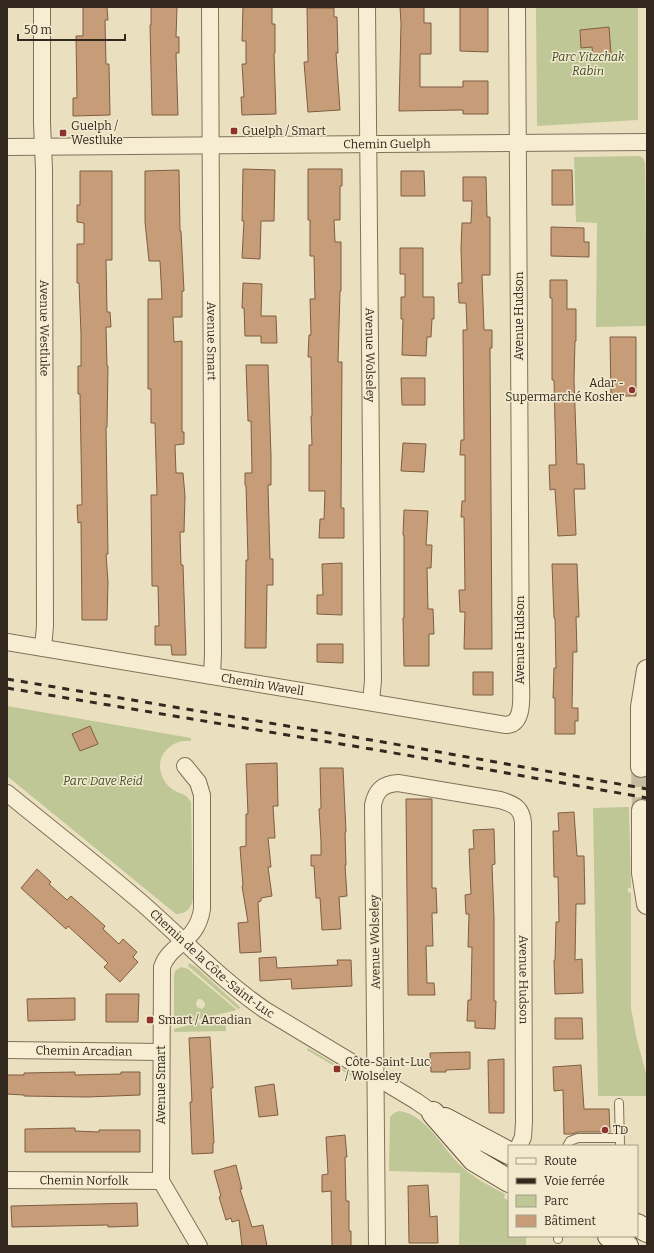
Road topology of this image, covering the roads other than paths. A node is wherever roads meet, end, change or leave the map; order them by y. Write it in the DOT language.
graph roads {
  1 [pos="42,7"];
  2 [pos="210,7"];
  3 [pos="367,7"];
  4 [pos="517,7"];
  5 [pos="518,142"];
  6 [pos="647,142"];
  7 [pos="368,144"];
  8 [pos="210,145"];
  9 [pos="7,147"];
  10 [pos="43,147"];
  11 [pos="7,642"];
  12 [pos="43,648"];
  13 [pos="647,670"];
  14 [pos="212,676"];
  15 [pos="371,702"];
  16 [pos="516,721"];
  17 [pos="185,766"];
  18 [pos="641,767"];
  19 [pos="7,793"];
  20 [pos="642,810"];
  21 [pos="521,813"];
  22 [pos="647,904"];
  23 [pos="184,942"];
  24 [pos="7,1050"];
  25 [pos="161,1052"];
  26 [pos="377,1078"];
  27 [pos="619,1103"];
  28 [pos="433,1114"];
  29 [pos="620,1142"];
  30 [pos="519,1145"];
  31 [pos="568,1145"];
  32 [pos="508,1152"];
  33 [pos="507,1174"];
  34 [pos="7,1180"];
  35 [pos="161,1181"];
  36 [pos="638,1226"];
  37 [pos="647,1231"];
  38 [pos="611,1237"];
  39 [pos="199,1246"];
  40 [pos="377,1246"];
  41 [pos="628,1246"];
  1 -- 10 [label="street, Avenue Westluke"];
  2 -- 8 [label="street, Avenue Smart"];
  3 -- 7 [label="street, Avenue Wolseley"];
  4 -- 5 [label="street, Avenue Hudson"];
  5 -- 6 [label="street, Chemin Guelph"];
  5 -- 7 [label="street, Chemin Guelph"];
  5 -- 16 [label="street, Avenue Hudson"];
  7 -- 8 [label="street, Chemin Guelph"];
  7 -- 15 [label="street, Avenue Wolseley"];
  8 -- 10 [label="street, Chemin Guelph"];
  8 -- 14 [label="street, Avenue Smart"];
  9 -- 10 [label="street, Chemin Guelph"];
  10 -- 12 [label="street, Avenue Westluke"];
  11 -- 12 [label="street, Chemin Wavell"];
  12 -- 14 [label="street, Chemin Wavell"];
  13 -- 18 [label="street"];
  14 -- 15 [label="street, Chemin Wavell"];
  15 -- 16 [label="street, Chemin Wavell"];
  17 -- 23 [label="street, Avenue Smart"];
  19 -- 23 [label="street, Chemin de la Côte-Saint-Luc"];
  20 -- 22 [label="street"];
  21 -- 26 [label="street, Avenue Wolseley"];
  21 -- 30 [label="street, Avenue Hudson"];
  23 -- 25 [label="street, Avenue Smart"];
  23 -- 26 [label="street, Chemin de la Côte-Saint-Luc"];
  24 -- 25 [label="street, Chemin Arcadian"];
  25 -- 35 [label="street, Avenue Smart"];
  26 -- 28 [label="street, Chemin de la Côte-Saint-Luc"];
  26 -- 40 [label="street, Avenue Wolseley"];
  27 -- 29 [label="lane"];
  28 -- 32 [label="main road, Chemin de la Côte-Saint-Luc"];
  28 -- 33 [label="main road, Chemin de la Côte-Saint-Luc"];
  29 -- 31 [label="lane"];
  34 -- 35 [label="street, Chemin Norfolk"];
  35 -- 39 [label="street"];
  36 -- 37 [label="main road"];
  38 -- 41 [label="main road"];
}
